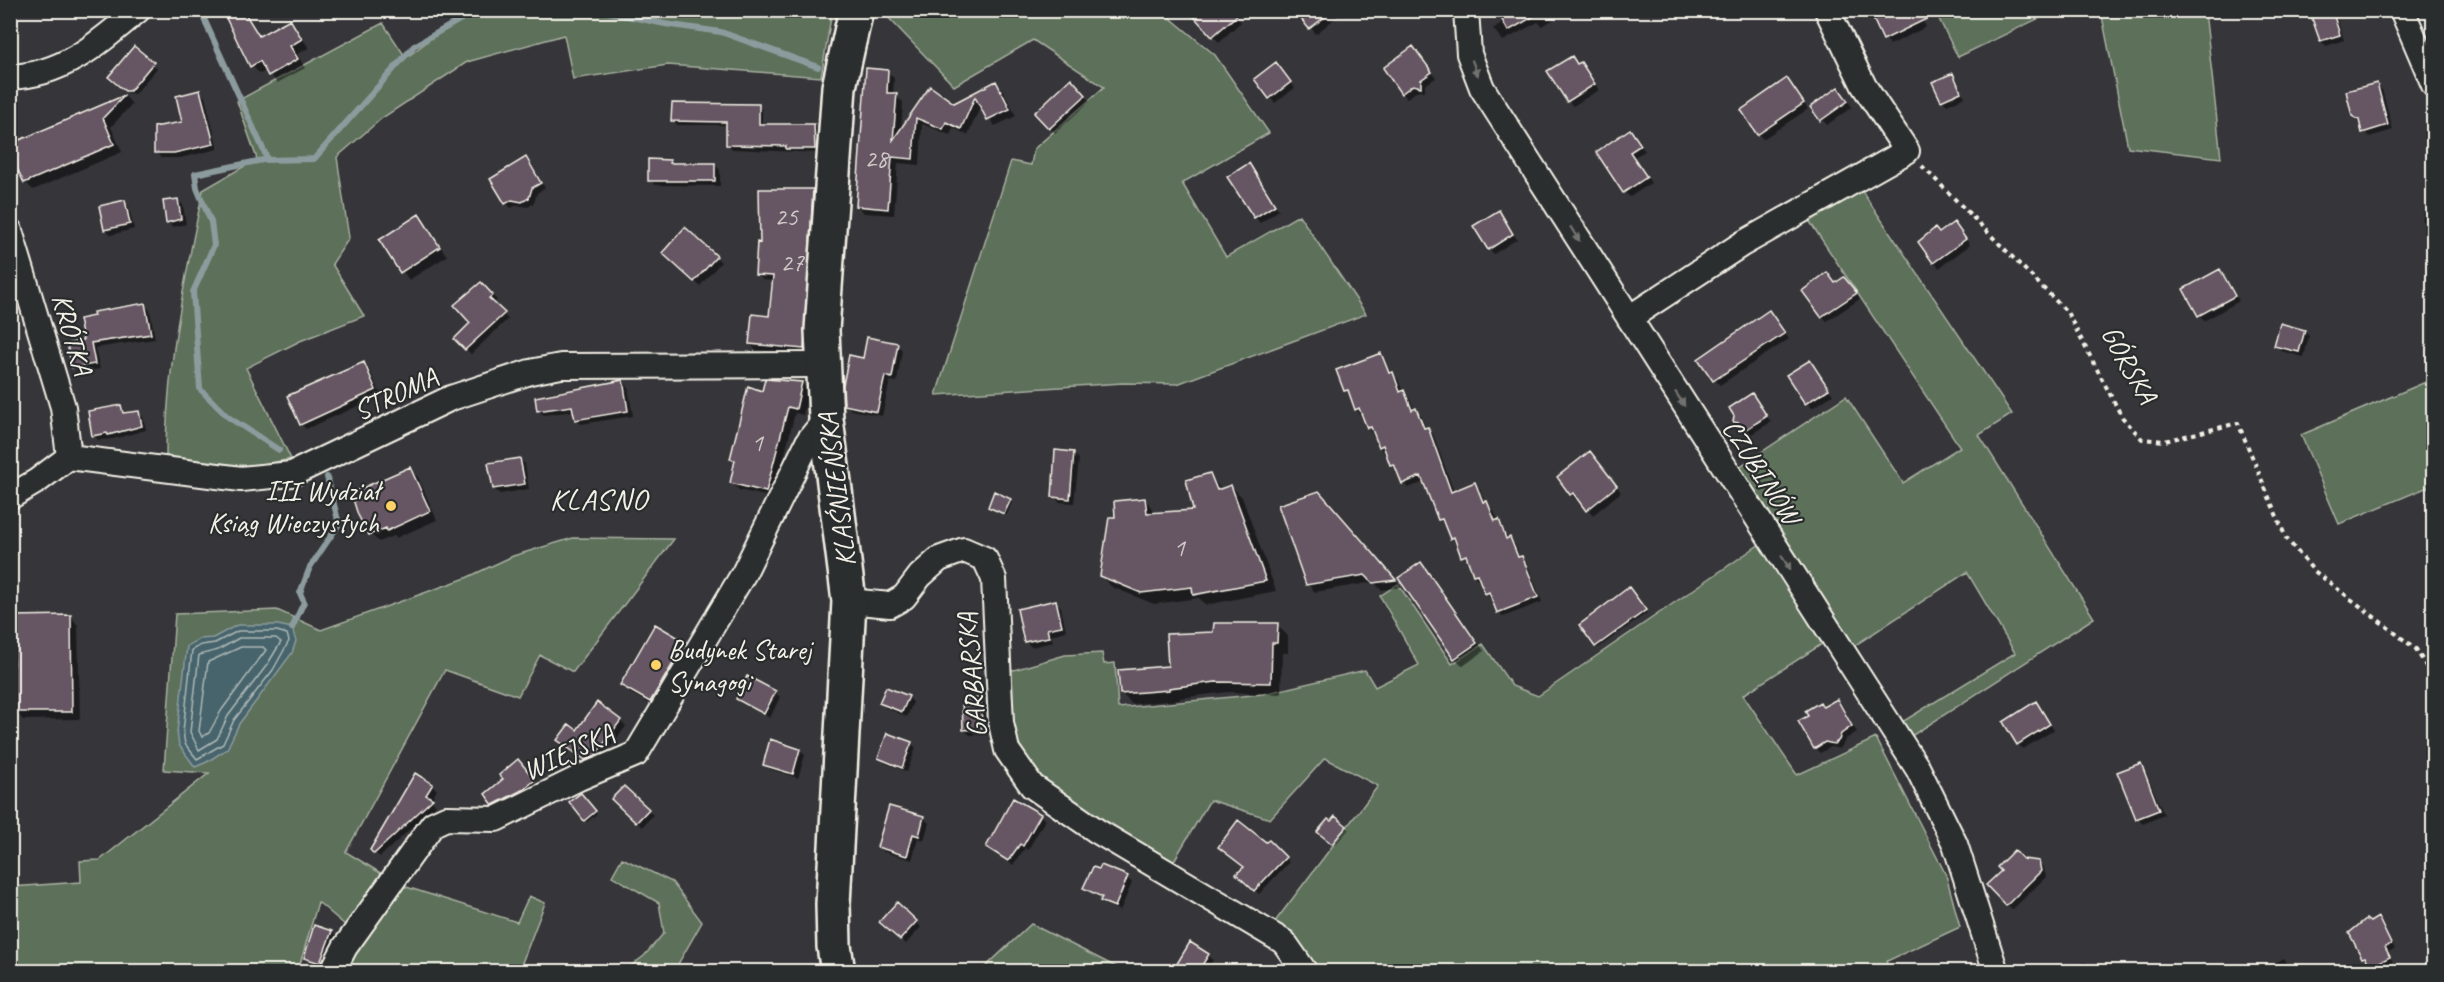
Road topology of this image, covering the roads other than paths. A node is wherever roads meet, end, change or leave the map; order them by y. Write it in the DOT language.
graph roads {
  1 [pos="138,10"];
  2 [pos="856,10"];
  3 [pos="1466,10"];
  4 [pos="1827,10"];
  5 [pos="2402,10"];
  6 [pos="10,77"];
  7 [pos="2433,85"];
  8 [pos="10,231"];
  9 [pos="1629,318"];
  10 [pos="822,365"];
  11 [pos="826,419"];
  12 [pos="69,457"];
  13 [pos="10,497"];
  14 [pos="849,601"];
  15 [pos="332,972"];
  16 [pos="838,972"];
  17 [pos="1305,972"];
  18 [pos="1996,972"];
  1 -- 6 [label="street"];
  2 -- 10 [label="street, KLAŚNIEŃSKA"];
  3 -- 9 [label="street, CZUBINÓW, one-way"];
  4 -- 9 [label="street"];
  5 -- 7 [label="street"];
  8 -- 12 [label="street, KRÓTKA"];
  9 -- 18 [label="street, CZUBINÓW, one-way"];
  10 -- 11 [label="street, KLAŚNIEŃSKA"];
  10 -- 12 [label="street, STROMA"];
  11 -- 14 [label="street, KLAŚNIEŃSKA"];
  11 -- 15 [label="street, WIEJSKA"];
  12 -- 13 [label="street"];
  14 -- 16 [label="street, KLAŚNIEŃSKA"];
  14 -- 17 [label="street, GARBARSKA"];
}
